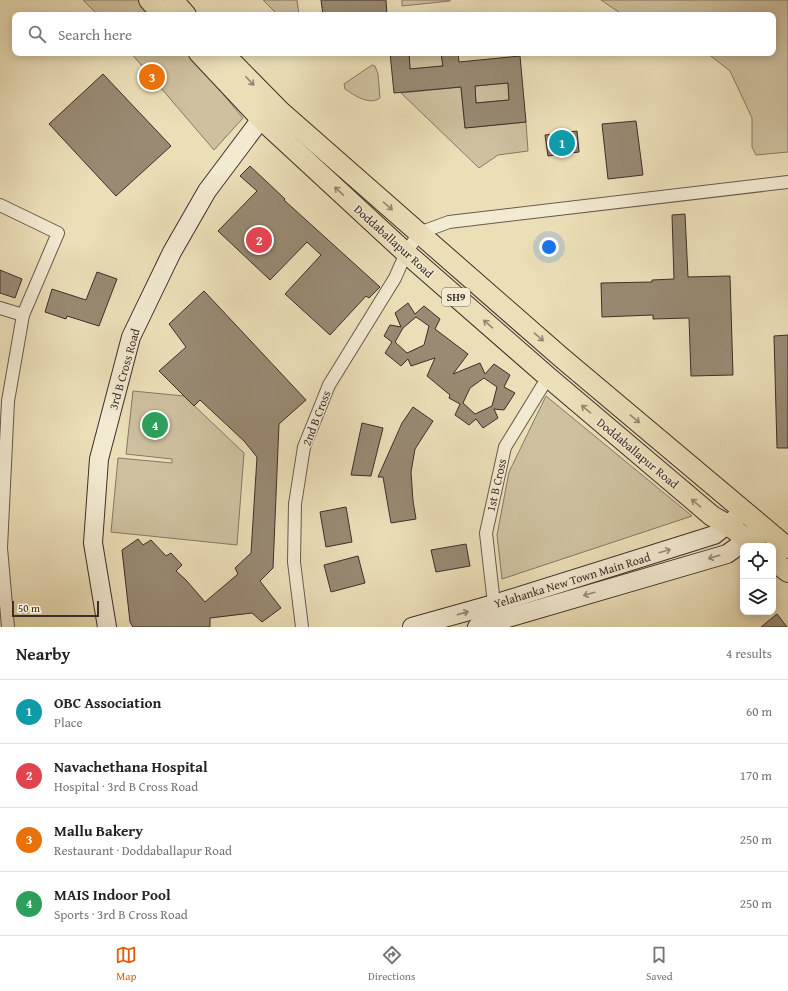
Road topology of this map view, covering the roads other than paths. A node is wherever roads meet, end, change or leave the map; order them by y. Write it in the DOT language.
graph roads {
  1 [pos="149,0"];
  2 [pos="173,0"];
  3 [pos="160,12"];
  4 [pos="183,12"];
  5 [pos="202,56"];
  6 [pos="226,56"];
  7 [pos="261,119"];
  8 [pos="788,182"];
  9 [pos="0,204"];
  10 [pos="419,234"];
  11 [pos="406,253"];
  12 [pos="0,308"];
  13 [pos="23,315"];
  14 [pos="548,377"];
  15 [pos="743,511"];
  16 [pos="728,525"];
  17 [pos="755,537"];
  18 [pos="1,548"];
  19 [pos="788,548"];
  20 [pos="776,562"];
  21 [pos="788,572"];
  22 [pos="498,617"];
  23 [pos="8,627"];
  24 [pos="107,627"];
  25 [pos="302,627"];
  26 [pos="412,627"];
  27 [pos="478,627"];
  1 -- 3 [label="main road"];
  2 -- 4 [label="main road"];
  5 -- 7 [label="main road, Doddaballapur Road / SH9"];
  6 -- 10 [label="main road, Doddaballapur Road / SH9, one-way"];
  11 -- 7 [label="main road, Doddaballapur Road / SH9, one-way"];
  7 -- 24 [label="main road, 3rd B Cross Road"];
  8 -- 10 [label="street"];
  9 -- 13 [label="street"];
  10 -- 11 [label="street, 2nd B Cross"];
  10 -- 15 [label="main road, Doddaballapur Road / SH9, one-way"];
  14 -- 11 [label="main road, Doddaballapur Road / SH9, one-way"];
  11 -- 25 [label="street, 2nd B Cross"];
  12 -- 13 [label="street"];
  13 -- 18 [label="street"];
  16 -- 14 [label="main road, Doddaballapur Road / SH9, one-way"];
  14 -- 22 [label="street, 1st B Cross"];
  15 -- 16 [label="main road, Yelahanka New Town Main Road"];
  15 -- 17 [label="main road, SH9"];
  16 -- 17 [label="main road, SH9"];
  22 -- 16 [label="main road, Yelahanka New Town Main Road, one-way"];
  17 -- 19 [label="main road, SH9"];
  17 -- 22 [label="main road, Yelahanka New Town Main Road, one-way"];
  18 -- 23 [label="street"];
  20 -- 21 [label="main road"];
  26 -- 22 [label="main road, Yelahanka New Town Main Road, one-way"];
  22 -- 27 [label="main road, Yelahanka New Town Main Road"];
}
